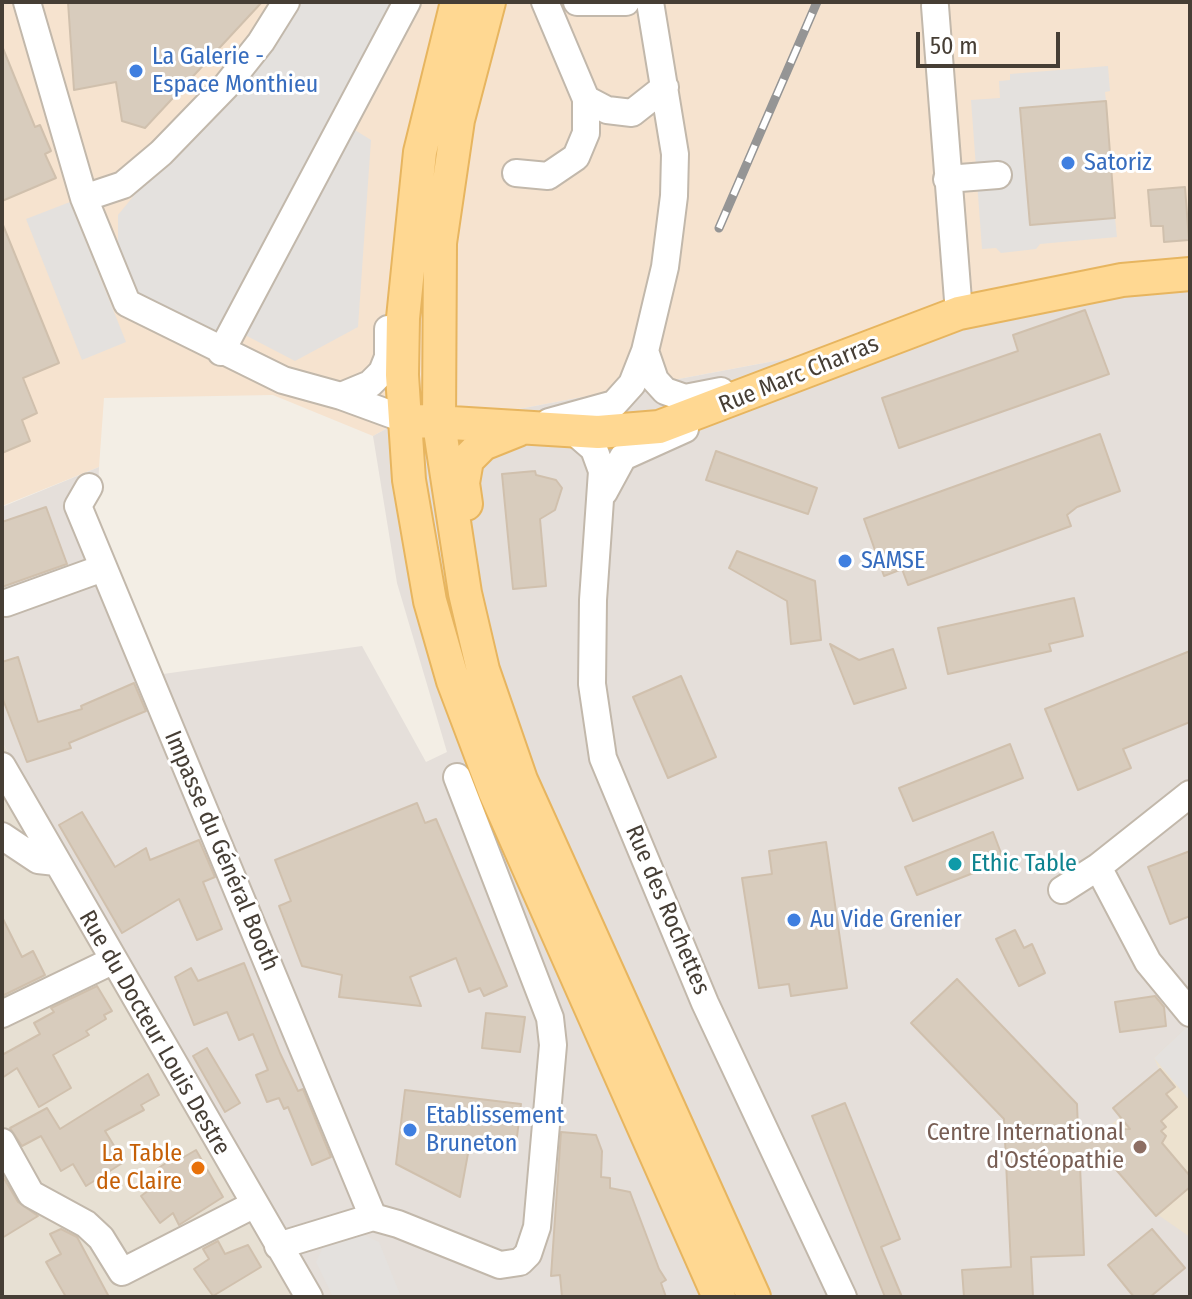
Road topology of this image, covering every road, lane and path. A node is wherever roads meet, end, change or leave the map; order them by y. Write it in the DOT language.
graph roads {
  1 [pos="27,2"];
  2 [pos="286,2"];
  3 [pos="407,2"];
  4 [pos="457,2"];
  5 [pos="489,2"];
  6 [pos="545,2"];
  7 [pos="577,2"];
  8 [pos="626,2"];
  9 [pos="650,2"];
  10 [pos="935,6"];
  11 [pos="665,87"];
  12 [pos="586,99"];
  13 [pos="632,113"];
  14 [pos="675,154"];
  15 [pos="516,173"];
  16 [pos="998,175"];
  17 [pos="947,179"];
  18 [pos="84,198"];
  19 [pos="410,225"];
  20 [pos="1190,274"];
  21 [pos="959,313"];
  22 [pos="645,351"];
  23 [pos="221,352"];
  24 [pos="772,385"];
  25 [pos="341,396"];
  26 [pos="719,406"];
  27 [pos="404,419"];
  28 [pos="439,424"];
  29 [pos="529,428"];
  30 [pos="572,430"];
  31 [pos="89,487"];
  32 [pos="601,499"];
  33 [pos="103,568"];
  34 [pos="6,603"];
  35 [pos="483,670"];
  36 [pos="2,766"];
  37 [pos="457,777"];
  38 [pos="1190,794"];
  39 [pos="2,836"];
  40 [pos="56,862"];
  41 [pos="1098,867"];
  42 [pos="1062,890"];
  43 [pos="112,961"];
  44 [pos="1190,1013"];
  45 [pos="2,1014"];
  46 [pos="2,1142"];
  47 [pos="253,1205"];
  48 [pos="373,1217"];
  49 [pos="278,1246"];
  50 [pos="301,1293"];
  51 [pos="719,1297"];
  52 [pos="754,1297"];
  53 [pos="843,1297"];
  1 -- 18 [label="street"];
  2 -- 18 [label="street"];
  3 -- 23 [label="street"];
  4 -- 19 [label="main road"];
  5 -- 28 [label="main road"];
  6 -- 12 [label="street"];
  7 -- 8 [label="street"];
  9 -- 11 [label="street"];
  10 -- 17 [label="street"];
  11 -- 13 [label="street"];
  11 -- 14 [label="street"];
  12 -- 13 [label="street"];
  12 -- 15 [label="street"];
  13 -- 14 [label="street"];
  14 -- 22 [label="street"];
  16 -- 17 [label="street"];
  17 -- 21 [label="street"];
  18 -- 23 [label="street"];
  19 -- 25 [label="street"];
  19 -- 27 [label="main road"];
  19 -- 28 [label="main road"];
  20 -- 21 [label="main road, Rue Marc Charras"];
  21 -- 24 [label="main road, Rue Marc Charras"];
  22 -- 24 [label="street"];
  22 -- 29 [label="street"];
  23 -- 25 [label="street"];
  24 -- 26 [label="main road, Rue Marc Charras"];
  25 -- 27 [label="street"];
  26 -- 30 [label="main road, Rue Marc Charras"];
  26 -- 32 [label="street, Rue des Rochettes"];
  27 -- 28 [label="main road, Rue Marc Charras"];
  27 -- 35 [label="main road"];
  27 -- 51 [label="main road"];
  28 -- 29 [label="main road, Rue Marc Charras"];
  28 -- 35 [label="main road"];
  29 -- 30 [label="main road, Rue Marc Charras"];
  29 -- 35 [label="main road"];
  30 -- 32 [label="street, Rue des Rochettes"];
  31 -- 33 [label="street, Impasse du Général Booth"];
  32 -- 53 [label="street, Rue des Rochettes"];
  33 -- 34 [label="street"];
  33 -- 48 [label="street, Impasse du Général Booth"];
  35 -- 52 [label="main road"];
  36 -- 40 [label="street, Rue du Docteur Louis Destre"];
  37 -- 48 [label="street"];
  38 -- 41 [label="street"];
  39 -- 40 [label="street"];
  40 -- 43 [label="street, Rue du Docteur Louis Destre"];
  41 -- 42 [label="street"];
  41 -- 44 [label="street"];
  43 -- 45 [label="street"];
  43 -- 47 [label="street, Rue du Docteur Louis Destre"];
  46 -- 47 [label="street"];
  47 -- 49 [label="street, Rue du Docteur Louis Destre"];
  48 -- 49 [label="street"];
  49 -- 50 [label="street, Rue du Docteur Louis Destre"];
}
